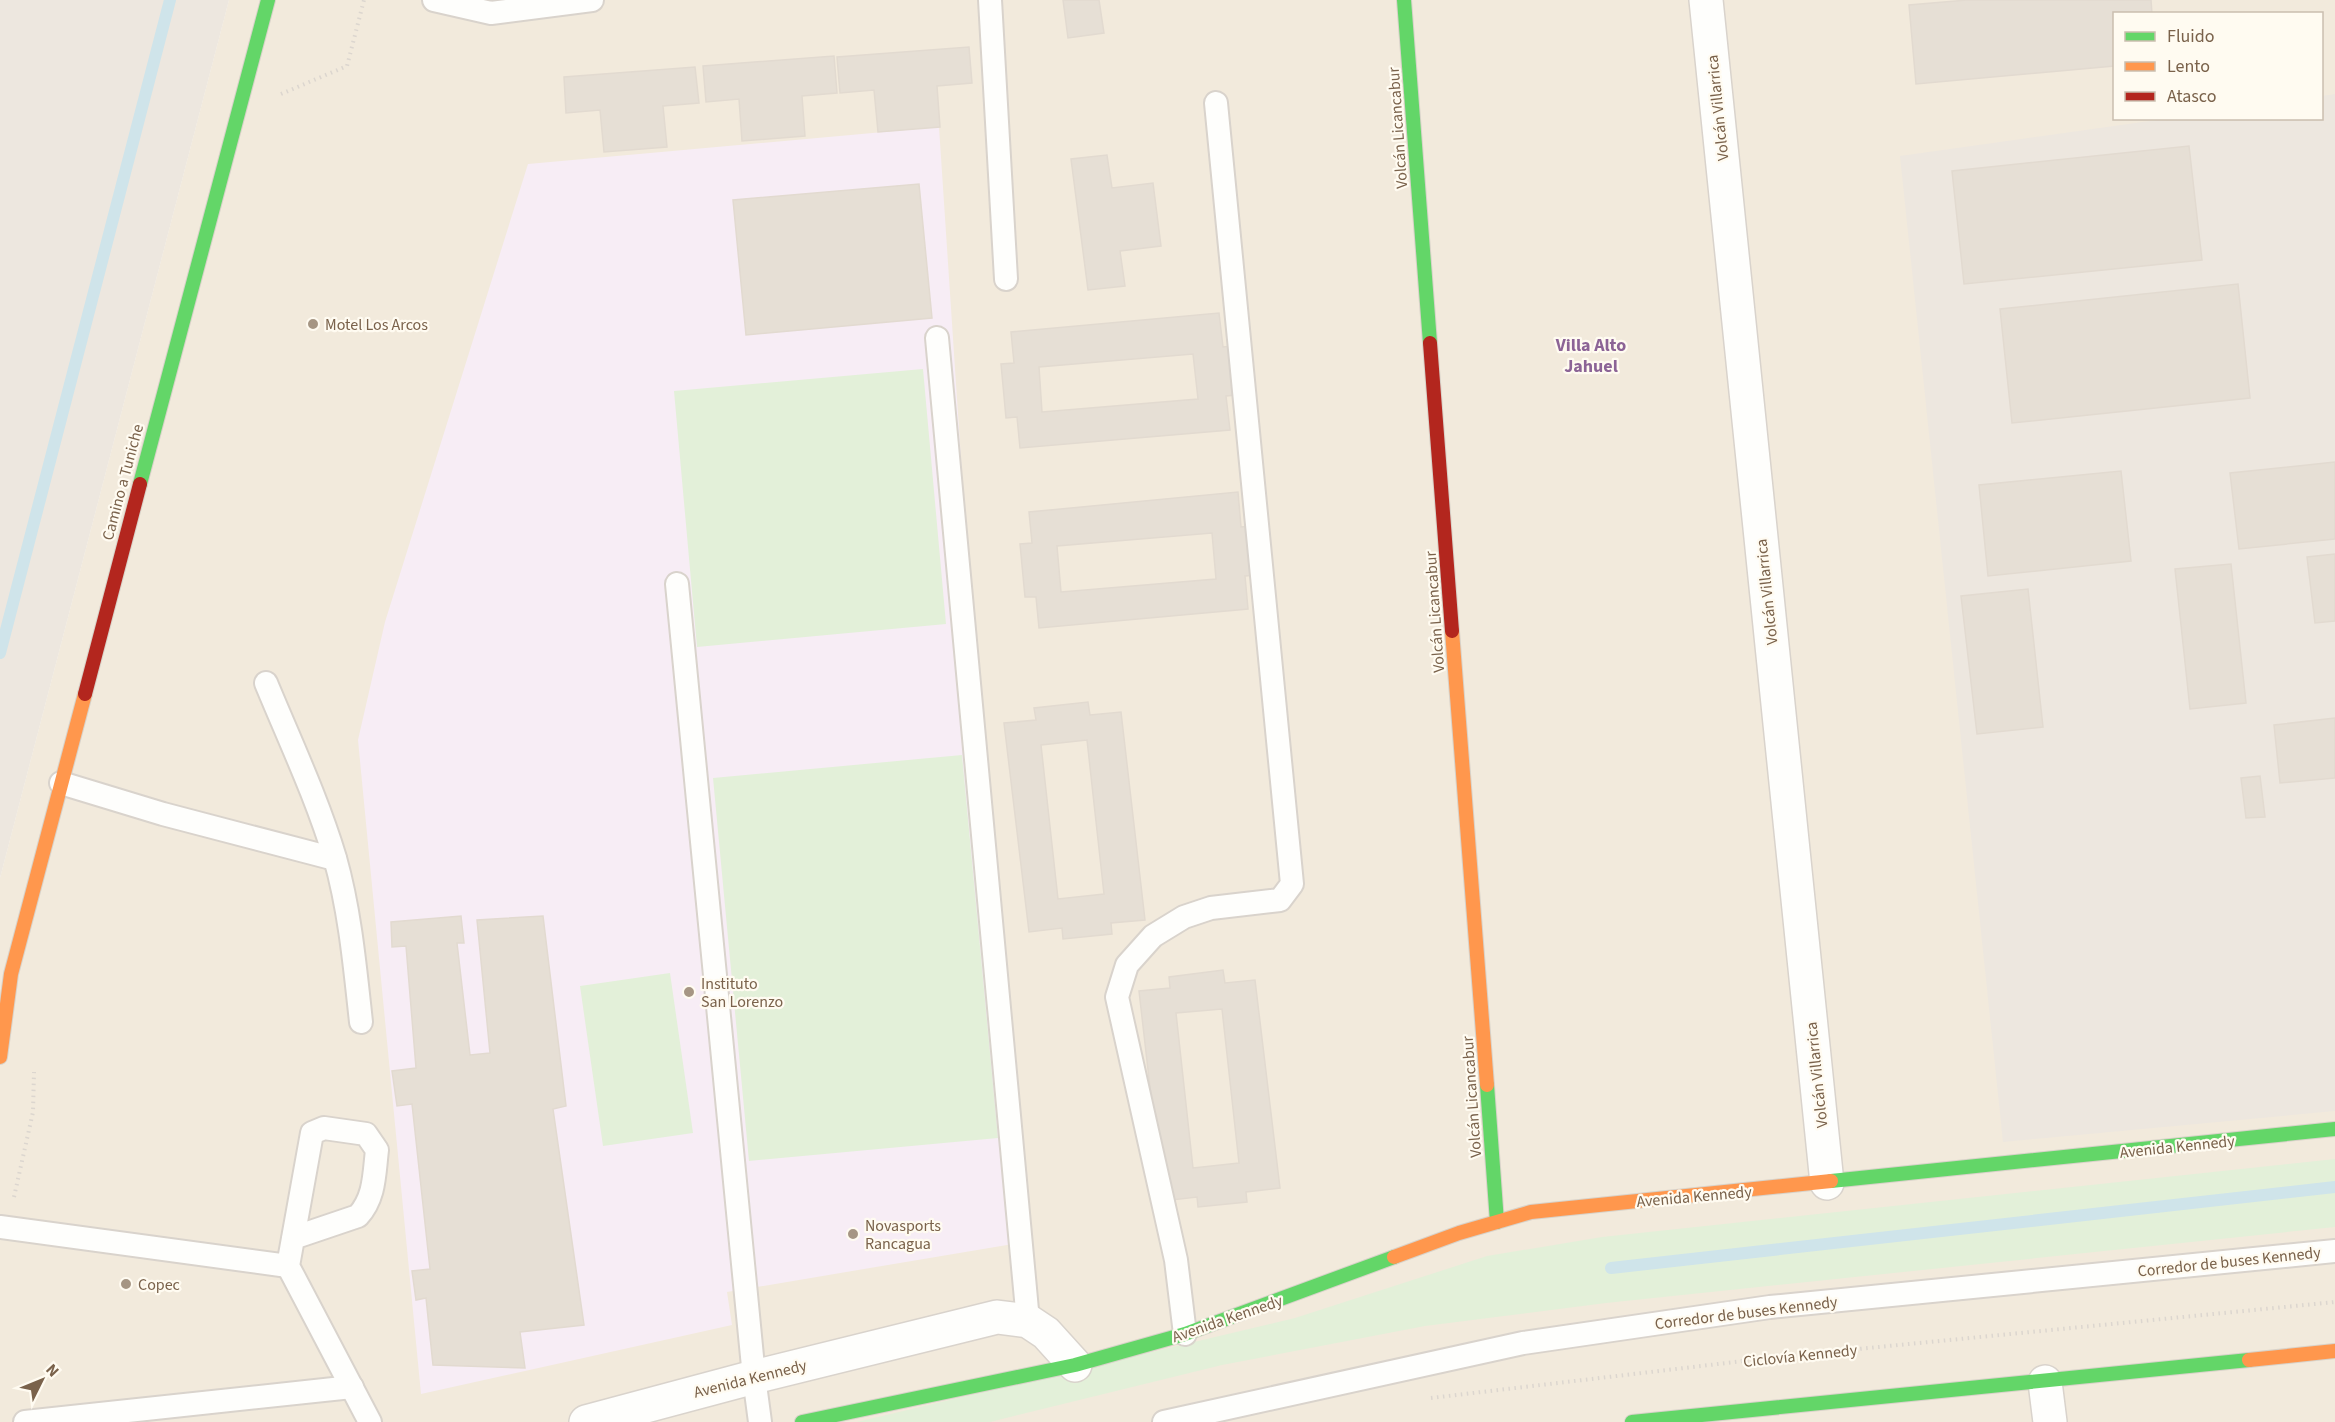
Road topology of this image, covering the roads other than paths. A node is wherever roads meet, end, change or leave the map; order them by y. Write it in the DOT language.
graph roads {
  1 [pos="268,0"];
  2 [pos="434,0"];
  3 [pos="592,0"];
  4 [pos="990,0"];
  5 [pos="1404,0"];
  6 [pos="1706,0"];
  7 [pos="1216,104"];
  8 [pos="1006,279"];
  9 [pos="937,338"];
  10 [pos="677,584"];
  11 [pos="266,683"];
  12 [pos="61,783"];
  13 [pos="335,859"];
  14 [pos="11,974"];
  15 [pos="0,999"];
  16 [pos="361,1022"];
  17 [pos="0,1057"];
  18 [pos="2335,1130"];
  19 [pos="1827,1184"];
  20 [pos="1497,1222"];
  21 [pos="0,1227"];
  22 [pos="293,1238"];
  23 [pos="2335,1251"];
  24 [pos="288,1266"];
  25 [pos="1028,1321"];
  26 [pos="1185,1334"];
  27 [pos="2335,1351"];
  28 [pos="1075,1365"];
  29 [pos="754,1377"];
  30 [pos="2045,1382"];
  31 [pos="352,1387"];
  32 [pos="1767,1414"];
  33 [pos="122,1417"];
  34 [pos="26,1422"];
  35 [pos="370,1422"];
  36 [pos="586,1422"];
  37 [pos="760,1422"];
  38 [pos="802,1422"];
  39 [pos="1164,1422"];
  40 [pos="1632,1422"];
  41 [pos="2050,1422"];
  1 -- 12 [label="main road, Camino a Tuniche"];
  2 -- 3 [label="lane"];
  4 -- 8 [label="lane"];
  5 -- 20 [label="main road, Volcán Licancabur"];
  6 -- 19 [label="street, Volcán Villarrica"];
  7 -- 26 [label="lane"];
  9 -- 25 [label="lane"];
  10 -- 29 [label="lane"];
  11 -- 13 [label="lane"];
  12 -- 13 [label="lane"];
  12 -- 14 [label="main road, Camino a Tuniche"];
  13 -- 16 [label="lane"];
  14 -- 15 [label="main road, Camino a Tuniche"];
  14 -- 17 [label="main road, Camino a Tuniche"];
  18 -- 19 [label="main road, Avenida Kennedy"];
  19 -- 20 [label="main road, Avenida Kennedy"];
  20 -- 26 [label="main road, Avenida Kennedy"];
  21 -- 24 [label="lane"];
  22 -- 22 [label="lane"];
  22 -- 24 [label="lane"];
  23 -- 39 [label="lane, Corredor de buses Kennedy"];
  24 -- 31 [label="lane"];
  25 -- 28 [label="street, Avenida Kennedy"];
  25 -- 29 [label="street, Avenida Kennedy"];
  26 -- 28 [label="main road, Avenida Kennedy"];
  27 -- 30 [label="main road"];
  28 -- 38 [label="main road, Avenida Kennedy"];
  29 -- 36 [label="street, Avenida Kennedy"];
  29 -- 37 [label="lane"];
  30 -- 32 [label="main road"];
  30 -- 41 [label="street"];
  31 -- 33 [label="lane"];
  31 -- 35 [label="lane"];
  32 -- 40 [label="main road"];
  33 -- 34 [label="lane"];
}
